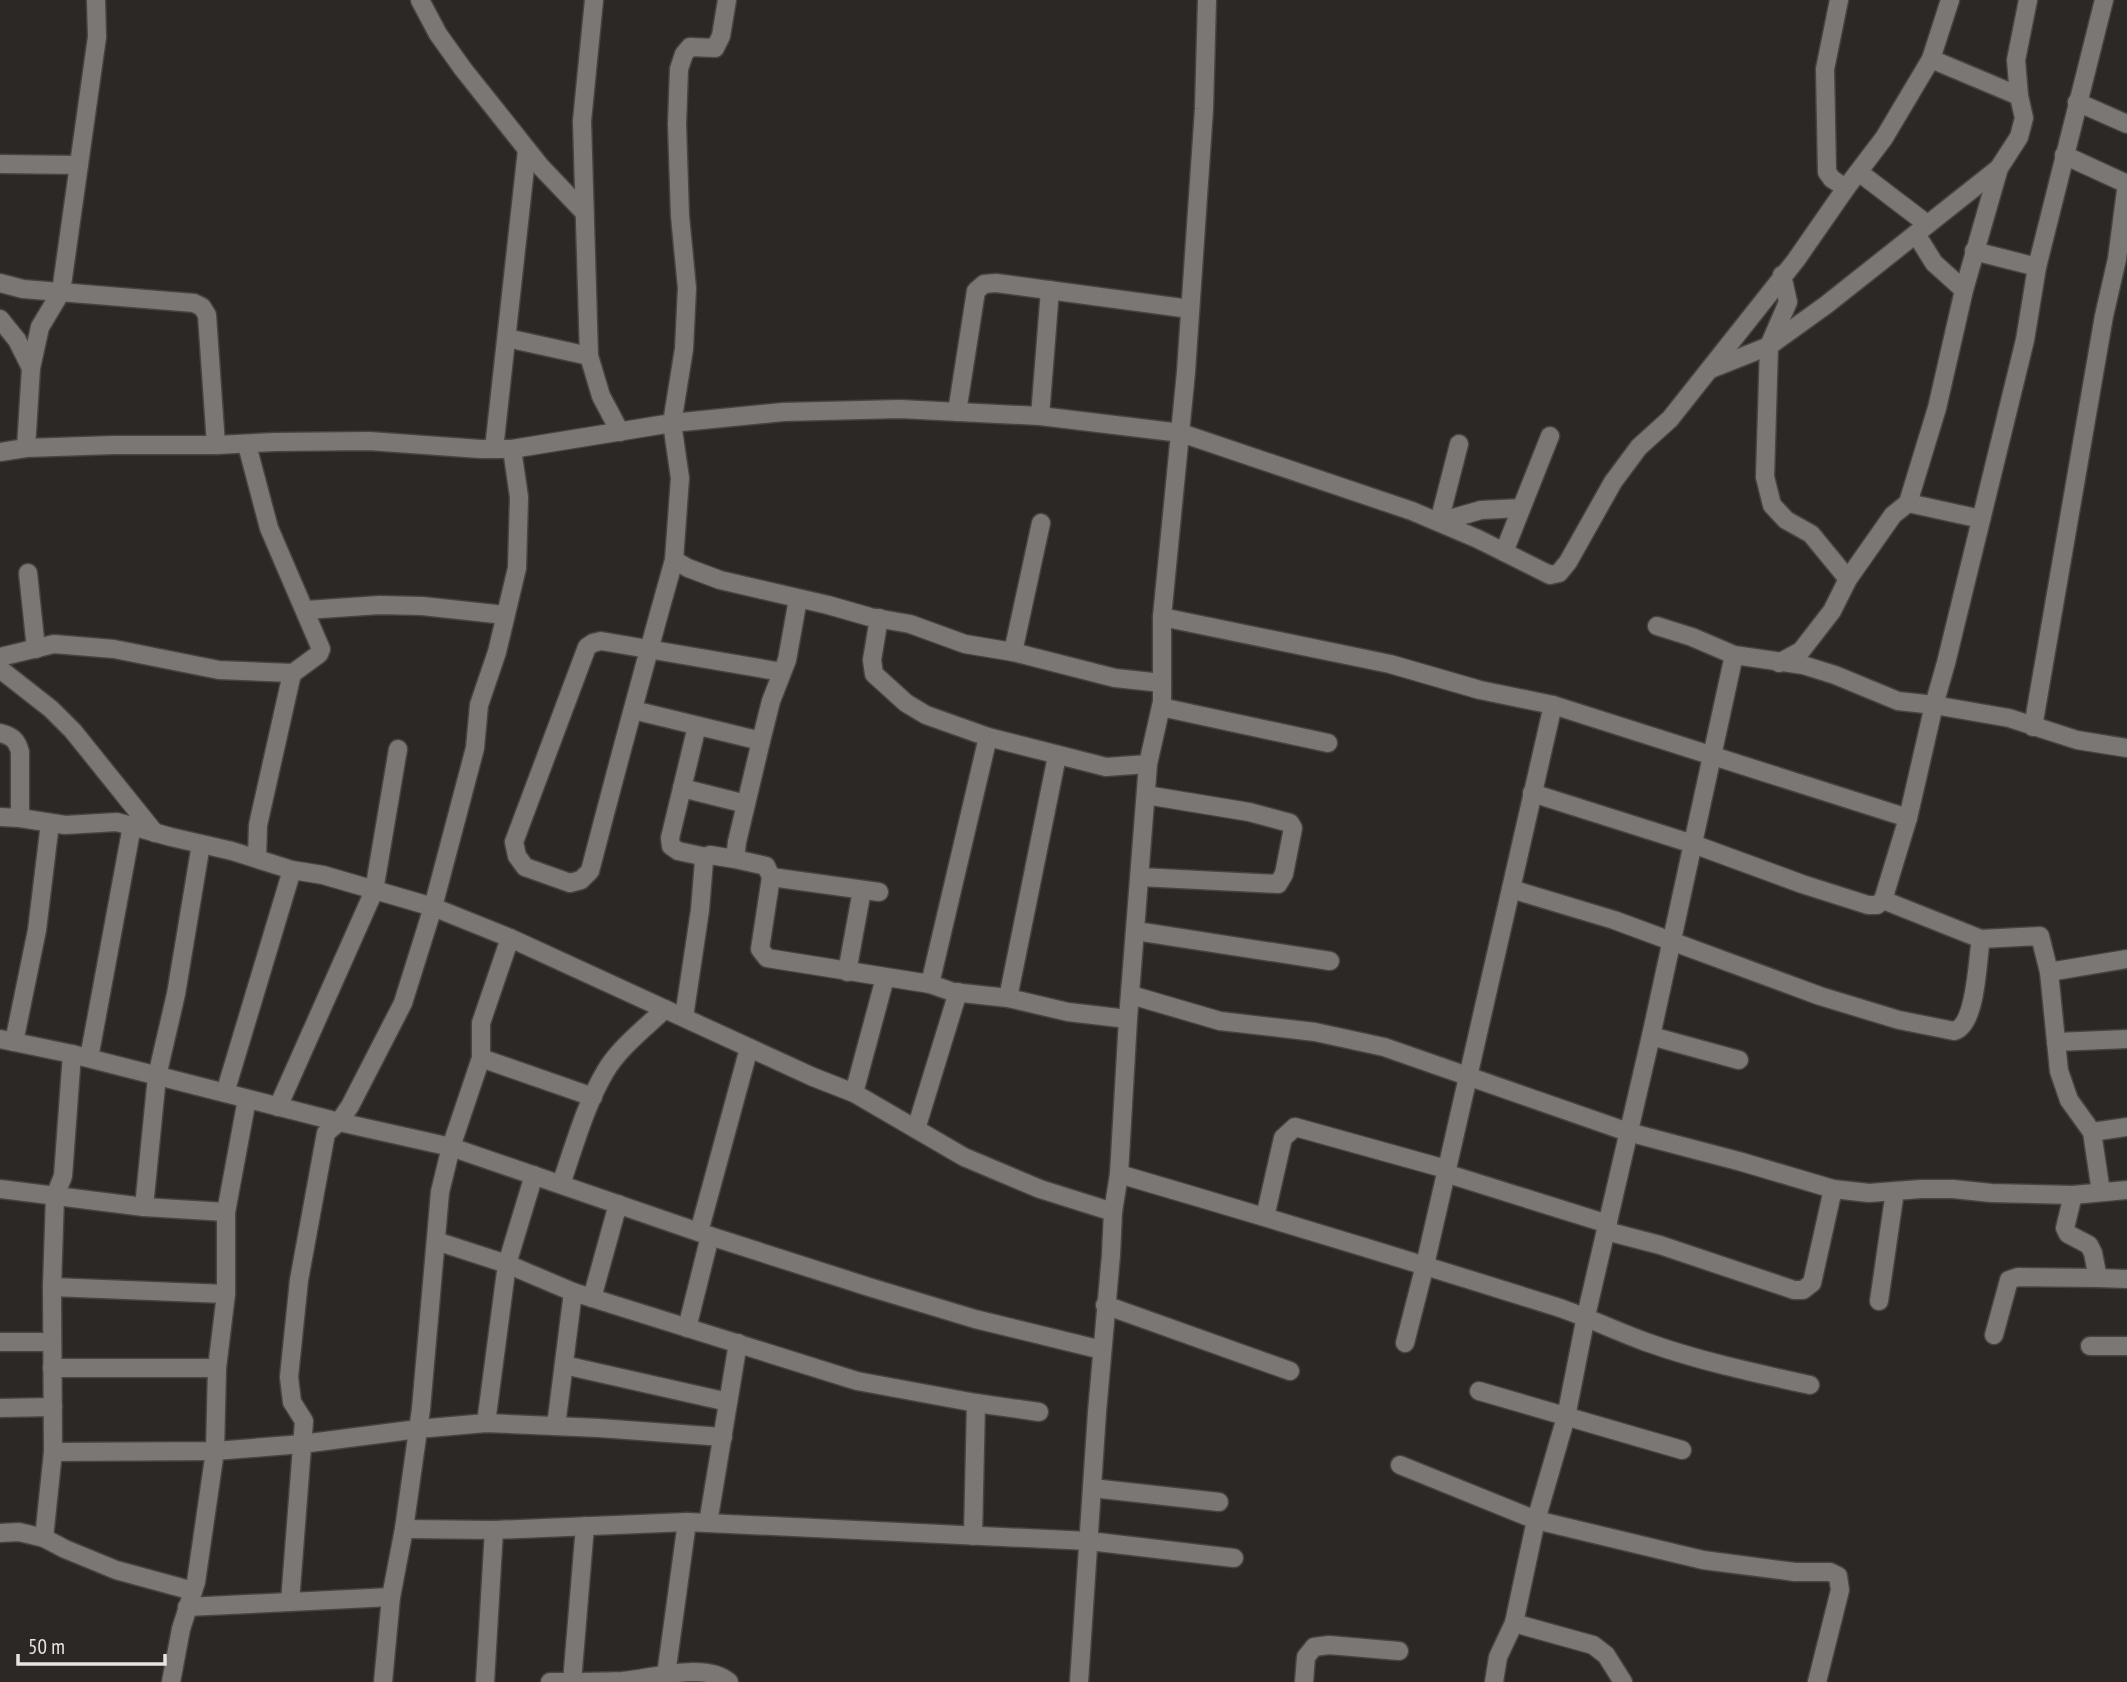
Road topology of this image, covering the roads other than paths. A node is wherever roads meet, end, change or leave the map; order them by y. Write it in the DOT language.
graph roads {
  1 [pos="96,0"];
  2 [pos="420,0"];
  3 [pos="594,0"];
  4 [pos="727,0"];
  5 [pos="1207,0"];
  6 [pos="1839,0"];
  7 [pos="1950,0"];
  8 [pos="2028,0"];
  9 [pos="2104,0"];
  10 [pos="1931,59"];
  11 [pos="2019,96"];
  12 [pos="2077,102"];
  13 [pos="2127,124"];
  14 [pos="527,150"];
  15 [pos="2064,155"];
  16 [pos="0,164"];
  17 [pos="79,165"];
  18 [pos="1998,168"];
  19 [pos="1860,173"];
  20 [pos="2127,183"];
  21 [pos="1846,188"];
  22 [pos="584,212"];
  23 [pos="1922,229"];
  24 [pos="1974,251"];
  25 [pos="2037,267"];
  26 [pos="1782,275"];
  27 [pos="0,283"];
  28 [pos="1049,290"];
  29 [pos="1964,290"];
  30 [pos="61,292"];
  31 [pos="1190,309"];
  32 [pos="0,318"];
  33 [pos="507,338"];
  34 [pos="1769,346"];
  35 [pos="589,356"];
  36 [pos="31,368"];
  37 [pos="1709,369"];
  38 [pos="957,412"];
  39 [pos="1040,416"];
  40 [pos="672,423"];
  41 [pos="620,432"];
  42 [pos="1181,433"];
  43 [pos="1550,436"];
  44 [pos="1460,444"];
  45 [pos="216,445"];
  46 [pos="247,445"];
  47 [pos="26,448"];
  48 [pos="503,449"];
  49 [pos="0,452"];
  50 [pos="1908,503"];
  51 [pos="1521,508"];
  52 [pos="1981,519"];
  53 [pos="1439,522"];
  54 [pos="1041,523"];
  55 [pos="1504,552"];
  56 [pos="674,560"];
  57 [pos="28,573"];
  58 [pos="1849,579"];
  59 [pos="799,599"];
  60 [pos="306,610"];
  61 [pos="505,615"];
  62 [pos="1162,617"];
  63 [pos="879,618"];
  64 [pos="1657,626"];
  65 [pos="36,649"];
  66 [pos="649,651"];
  67 [pos="1013,652"];
  68 [pos="1734,655"];
  69 [pos="0,657"];
  70 [pos="1779,663"];
  71 [pos="0,669"];
  72 [pos="782,672"];
  73 [pos="293,673"];
  74 [pos="1162,683"];
  75 [pos="1553,705"];
  76 [pos="1934,705"];
  77 [pos="1161,707"];
  78 [pos="632,710"];
  79 [pos="697,726"];
  80 [pos="2033,727"];
  81 [pos="0,733"];
  82 [pos="988,737"];
  83 [pos="761,741"];
  84 [pos="1328,743"];
  85 [pos="2127,748"];
  86 [pos="398,749"];
  87 [pos="1712,755"];
  88 [pos="1056,756"];
  89 [pos="1148,764"];
  90 [pos="682,788"];
  91 [pos="1532,793"];
  92 [pos="1146,795"];
  93 [pos="746,804"];
  94 [pos="0,817"];
  95 [pos="20,818"];
  96 [pos="1908,818"];
  97 [pos="50,823"];
  98 [pos="132,826"];
  99 [pos="155,833"];
  100 [pos="201,844"];
  101 [pos="1693,844"];
  102 [pos="705,857"];
  103 [pos="257,858"];
  104 [pos="735,859"];
  105 [pos="292,870"];
  106 [pos="771,877"];
  107 [pos="1140,877"];
  108 [pos="1511,889"];
  109 [pos="374,891"];
  110 [pos="1883,900"];
  111 [pos="433,907"];
  112 [pos="1136,931"];
  113 [pos="510,938"];
  114 [pos="1980,939"];
  115 [pos="1671,940"];
  116 [pos="2127,960"];
  117 [pos="1330,961"];
  118 [pos="847,972"];
  119 [pos="2049,972"];
  120 [pos="885,978"];
  121 [pos="930,984"];
  122 [pos="958,992"];
  123 [pos="1131,995"];
  124 [pos="1008,998"];
  125 [pos="664,1009"];
  126 [pos="684,1017"];
  127 [pos="1128,1019"];
  128 [pos="1651,1036"];
  129 [pos="2127,1039"];
  130 [pos="7,1041"];
  131 [pos="2056,1042"];
  132 [pos="749,1048"];
  133 [pos="80,1056"];
  134 [pos="481,1058"];
  135 [pos="1739,1060"];
  136 [pos="1467,1075"];
  137 [pos="157,1076"];
  138 [pos="225,1093"];
  139 [pos="853,1093"];
  140 [pos="593,1097"];
  141 [pos="247,1099"];
  142 [pos="278,1107"];
  143 [pos="339,1122"];
  144 [pos="2127,1127"];
  145 [pos="916,1129"];
  146 [pos="1628,1132"];
  147 [pos="2092,1132"];
  148 [pos="452,1147"];
  149 [pos="1446,1171"];
  150 [pos="1119,1174"];
  151 [pos="534,1175"];
  152 [pos="561,1184"];
  153 [pos="0,1189"];
  154 [pos="1833,1189"];
  155 [pos="2127,1190"];
  156 [pos="1895,1191"];
  157 [pos="2101,1192"];
  158 [pos="2073,1195"];
  159 [pos="55,1196"];
  160 [pos="618,1204"];
  161 [pos="144,1207"];
  162 [pos="226,1212"];
  163 [pos="1113,1212"];
  164 [pos="1265,1217"];
  165 [pos="1607,1227"];
  166 [pos="705,1234"];
  167 [pos="436,1241"];
  168 [pos="507,1264"];
  169 [pos="1425,1265"];
  170 [pos="2098,1278"];
  171 [pos="2127,1279"];
  172 [pos="52,1287"];
  173 [pos="573,1292"];
  174 [pos="226,1294"];
  175 [pos="592,1298"];
  176 [pos="1879,1301"];
  177 [pos="1105,1306"];
  178 [pos="1586,1316"];
  179 [pos="687,1328"];
  180 [pos="1994,1335"];
  181 [pos="0,1342"];
  182 [pos="52,1342"];
  183 [pos="738,1343"];
  184 [pos="1405,1343"];
  185 [pos="2090,1346"];
  186 [pos="2127,1346"];
  187 [pos="1102,1350"];
  188 [pos="564,1365"];
  189 [pos="52,1368"];
  190 [pos="217,1368"];
  191 [pos="1290,1371"];
  192 [pos="1810,1385"];
  193 [pos="1479,1391"];
  194 [pos="729,1402"];
  195 [pos="976,1403"];
  196 [pos="53,1407"];
  197 [pos="0,1408"];
  198 [pos="1039,1412"];
  199 [pos="1566,1417"];
  200 [pos="486,1423"];
  201 [pos="556,1426"];
  202 [pos="418,1429"];
  203 [pos="723,1437"];
  204 [pos="302,1444"];
  205 [pos="1682,1450"];
  206 [pos="215,1451"];
  207 [pos="53,1452"];
  208 [pos="1400,1465"];
  209 [pos="1092,1488"];
  210 [pos="1219,1502"];
  211 [pos="1536,1520"];
  212 [pos="687,1522"];
  213 [pos="708,1523"];
  214 [pos="585,1526"];
  215 [pos="404,1529"];
  216 [pos="494,1530"];
  217 [pos="0,1534"];
  218 [pos="973,1535"];
  219 [pos="44,1538"];
  220 [pos="1089,1541"];
  221 [pos="1234,1558"];
  222 [pos="391,1597"];
  223 [pos="190,1599"];
  224 [pos="290,1602"];
  225 [pos="1514,1623"];
  226 [pos="1399,1651"];
  227 [pos="666,1675"];
  228 [pos="172,1682"];
  229 [pos="383,1682"];
  230 [pos="485,1682"];
  231 [pos="550,1682"];
  232 [pos="572,1682"];
  233 [pos="729,1682"];
  234 [pos="1079,1682"];
  235 [pos="1304,1682"];
  236 [pos="1494,1682"];
  237 [pos="1623,1682"];
  238 [pos="1817,1682"];
  1 -- 17 [label="street"];
  2 -- 14 [label="street"];
  3 -- 22 [label="street"];
  4 -- 40 [label="street"];
  5 -- 31 [label="street"];
  6 -- 21 [label="street"];
  7 -- 10 [label="street"];
  8 -- 11 [label="street"];
  9 -- 12 [label="street"];
  10 -- 11 [label="street"];
  10 -- 19 [label="street"];
  11 -- 18 [label="street"];
  12 -- 13 [label="street"];
  12 -- 15 [label="street"];
  14 -- 22 [label="street"];
  14 -- 33 [label="street"];
  15 -- 20 [label="street"];
  15 -- 25 [label="street"];
  16 -- 17 [label="street"];
  17 -- 30 [label="street"];
  18 -- 23 [label="street"];
  18 -- 24 [label="street"];
  19 -- 21 [label="street"];
  19 -- 23 [label="street"];
  20 -- 80 [label="street"];
  21 -- 26 [label="street"];
  22 -- 35 [label="street"];
  23 -- 29 [label="street"];
  23 -- 34 [label="street"];
  24 -- 25 [label="street"];
  24 -- 29 [label="street"];
  25 -- 52 [label="street"];
  26 -- 34 [label="street"];
  26 -- 37 [label="street"];
  27 -- 30 [label="street"];
  28 -- 31 [label="street"];
  28 -- 38 [label="street"];
  28 -- 39 [label="street"];
  29 -- 50 [label="street"];
  30 -- 36 [label="street"];
  30 -- 45 [label="street"];
  31 -- 42 [label="street"];
  32 -- 36 [label="street"];
  33 -- 35 [label="street"];
  33 -- 48 [label="street"];
  34 -- 37 [label="street"];
  34 -- 58 [label="street"];
  35 -- 41 [label="street"];
  36 -- 47 [label="street"];
  37 -- 55 [label="street"];
  38 -- 39 [label="street"];
  38 -- 40 [label="street"];
  39 -- 42 [label="street"];
  40 -- 41 [label="street"];
  40 -- 56 [label="street"];
  41 -- 48 [label="street"];
  42 -- 53 [label="street"];
  42 -- 62 [label="street"];
  43 -- 51 [label="street"];
  44 -- 53 [label="street"];
  45 -- 46 [label="street"];
  45 -- 47 [label="street"];
  46 -- 48 [label="street"];
  46 -- 60 [label="street"];
  47 -- 49 [label="street"];
  48 -- 61 [label="street"];
  50 -- 52 [label="street"];
  50 -- 58 [label="street"];
  51 -- 53 [label="street"];
  51 -- 55 [label="street"];
  52 -- 76 [label="street"];
  53 -- 55 [label="street"];
  54 -- 67 [label="street"];
  56 -- 59 [label="street"];
  56 -- 66 [label="street"];
  57 -- 65 [label="street"];
  58 -- 70 [label="street"];
  59 -- 63 [label="street"];
  59 -- 72 [label="street"];
  60 -- 61 [label="street"];
  60 -- 73 [label="street"];
  61 -- 111 [label="street"];
  62 -- 74 [label="street"];
  62 -- 75 [label="street"];
  63 -- 67 [label="street"];
  63 -- 82 [label="street"];
  64 -- 68 [label="street"];
  65 -- 69 [label="street"];
  65 -- 73 [label="street"];
  66 -- 72 [label="street"];
  66 -- 78 [label="street"];
  66 -- 78 [label="street"];
  67 -- 74 [label="street"];
  68 -- 70 [label="street"];
  68 -- 87 [label="street"];
  70 -- 76 [label="street"];
  71 -- 99 [label="street"];
  72 -- 83 [label="street"];
  73 -- 103 [label="street"];
  74 -- 77 [label="street"];
  75 -- 87 [label="street"];
  75 -- 91 [label="street"];
  76 -- 80 [label="street"];
  76 -- 96 [label="street"];
  77 -- 84 [label="street"];
  77 -- 89 [label="street"];
  78 -- 79 [label="street"];
  79 -- 83 [label="street"];
  79 -- 90 [label="street"];
  80 -- 85 [label="street"];
  81 -- 95 [label="street"];
  82 -- 88 [label="street"];
  82 -- 121 [label="street"];
  83 -- 93 [label="street"];
  86 -- 109 [label="street"];
  87 -- 96 [label="street"];
  87 -- 101 [label="street"];
  88 -- 89 [label="street"];
  88 -- 124 [label="street"];
  89 -- 92 [label="street"];
  90 -- 93 [label="street"];
  90 -- 102 [label="street"];
  91 -- 101 [label="street"];
  91 -- 108 [label="street"];
  92 -- 107 [label="street"];
  92 -- 107 [label="street"];
  93 -- 104 [label="street"];
  94 -- 95 [label="street"];
  95 -- 97 [label="street"];
  96 -- 110 [label="street"];
  97 -- 98 [label="street"];
  97 -- 130 [label="street"];
  98 -- 99 [label="street"];
  98 -- 133 [label="street"];
  99 -- 100 [label="street"];
  100 -- 103 [label="street"];
  100 -- 137 [label="street"];
  101 -- 110 [label="street"];
  101 -- 115 [label="street"];
  102 -- 104 [label="street"];
  102 -- 126 [label="street"];
  103 -- 105 [label="street"];
  104 -- 106 [label="street"];
  105 -- 109 [label="street"];
  105 -- 138 [label="street"];
  106 -- 118 [label="street"];
  106 -- 118 [label="street"];
  107 -- 112 [label="street"];
  108 -- 115 [label="street"];
  108 -- 136 [label="street"];
  109 -- 111 [label="street"];
  109 -- 142 [label="street"];
  110 -- 114 [label="street"];
  111 -- 113 [label="street"];
  111 -- 143 [label="street"];
  112 -- 117 [label="street"];
  112 -- 123 [label="street"];
  113 -- 125 [label="street"];
  113 -- 134 [label="street"];
  114 -- 115 [label="street"];
  114 -- 119 [label="street"];
  115 -- 128 [label="street"];
  116 -- 119 [label="street"];
  118 -- 120 [label="street"];
  119 -- 131 [label="street"];
  120 -- 121 [label="street"];
  120 -- 139 [label="street"];
  121 -- 122 [label="street"];
  122 -- 124 [label="street"];
  122 -- 145 [label="street"];
  123 -- 127 [label="street"];
  123 -- 136 [label="street"];
  124 -- 127 [label="street"];
  125 -- 126 [label="street"];
  125 -- 140 [label="street"];
  126 -- 132 [label="street"];
  127 -- 150 [label="street"];
  128 -- 135 [label="street"];
  128 -- 146 [label="street"];
  129 -- 131 [label="street"];
  130 -- 133 [label="street"];
  131 -- 147 [label="street"];
  132 -- 139 [label="street"];
  132 -- 166 [label="street"];
  133 -- 137 [label="street"];
  133 -- 159 [label="street"];
  134 -- 140 [label="street"];
  134 -- 148 [label="street"];
  136 -- 146 [label="street"];
  136 -- 149 [label="street"];
  137 -- 138 [label="street"];
  137 -- 161 [label="street"];
  138 -- 141 [label="street"];
  139 -- 145 [label="street"];
  140 -- 152 [label="street"];
  141 -- 142 [label="street"];
  141 -- 162 [label="street"];
  142 -- 143 [label="street"];
  143 -- 148 [label="street"];
  143 -- 204 [label="street"];
  144 -- 147 [label="street"];
  145 -- 163 [label="street"];
  146 -- 154 [label="street"];
  146 -- 165 [label="street"];
  147 -- 157 [label="street"];
  148 -- 151 [label="street"];
  148 -- 167 [label="street"];
  149 -- 164 [label="street"];
  149 -- 165 [label="street"];
  149 -- 169 [label="street"];
  150 -- 163 [label="street"];
  150 -- 164 [label="street"];
  151 -- 152 [label="street"];
  151 -- 168 [label="street"];
  152 -- 160 [label="street"];
  153 -- 159 [label="street"];
  154 -- 156 [label="street"];
  154 -- 165 [label="street"];
  155 -- 157 [label="street"];
  156 -- 158 [label="street"];
  156 -- 176 [label="street"];
  157 -- 158 [label="street"];
  158 -- 170 [label="street"];
  159 -- 161 [label="street"];
  159 -- 172 [label="street"];
  160 -- 166 [label="street"];
  160 -- 175 [label="street"];
  161 -- 162 [label="street"];
  162 -- 174 [label="street"];
  163 -- 177 [label="street"];
  164 -- 169 [label="street"];
  165 -- 178 [label="street"];
  166 -- 179 [label="street"];
  166 -- 187 [label="street"];
  167 -- 168 [label="street"];
  167 -- 202 [label="street"];
  168 -- 173 [label="street"];
  168 -- 200 [label="street"];
  169 -- 178 [label="street"];
  169 -- 184 [label="street"];
  170 -- 171 [label="street"];
  170 -- 180 [label="street"];
  172 -- 174 [label="street"];
  172 -- 182 [label="street"];
  173 -- 175 [label="street"];
  173 -- 188 [label="street"];
  174 -- 190 [label="street"];
  175 -- 179 [label="street"];
  177 -- 187 [label="street"];
  177 -- 191 [label="street"];
  178 -- 192 [label="street"];
  178 -- 199 [label="street"];
  179 -- 183 [label="street"];
  181 -- 182 [label="street"];
  182 -- 189 [label="street"];
  183 -- 194 [label="street"];
  183 -- 195 [label="street"];
  185 -- 186 [label="street"];
  187 -- 209 [label="street"];
  188 -- 194 [label="street"];
  188 -- 201 [label="street"];
  189 -- 190 [label="street"];
  189 -- 196 [label="street"];
  190 -- 206 [label="street"];
  193 -- 199 [label="street"];
  194 -- 203 [label="street"];
  195 -- 198 [label="street"];
  195 -- 218 [label="street"];
  196 -- 197 [label="street"];
  196 -- 207 [label="street"];
  199 -- 205 [label="street"];
  199 -- 211 [label="street"];
  200 -- 201 [label="street"];
  200 -- 202 [label="street"];
  201 -- 203 [label="street"];
  202 -- 204 [label="street"];
  202 -- 215 [label="street"];
  203 -- 213 [label="street"];
  204 -- 206 [label="street"];
  204 -- 224 [label="street"];
  206 -- 207 [label="street"];
  206 -- 223 [label="street"];
  207 -- 219 [label="street"];
  208 -- 211 [label="street"];
  209 -- 210 [label="street"];
  209 -- 220 [label="street"];
  211 -- 225 [label="street"];
  211 -- 238 [label="street"];
  212 -- 213 [label="street"];
  212 -- 214 [label="street"];
  212 -- 227 [label="street"];
  213 -- 218 [label="street"];
  214 -- 216 [label="street"];
  214 -- 232 [label="street"];
  215 -- 216 [label="street"];
  215 -- 222 [label="street"];
  216 -- 230 [label="street"];
  217 -- 219 [label="street"];
  218 -- 220 [label="street"];
  219 -- 223 [label="street"];
  220 -- 221 [label="street"];
  220 -- 234 [label="street"];
  222 -- 224 [label="street"];
  222 -- 229 [label="street"];
  223 -- 224 [label="street"];
  223 -- 228 [label="street"];
  225 -- 236 [label="street"];
  225 -- 237 [label="street"];
  226 -- 235 [label="street"];
  227 -- 232 [label="street"];
  227 -- 233 [label="street"];
  231 -- 232 [label="street"];
}
